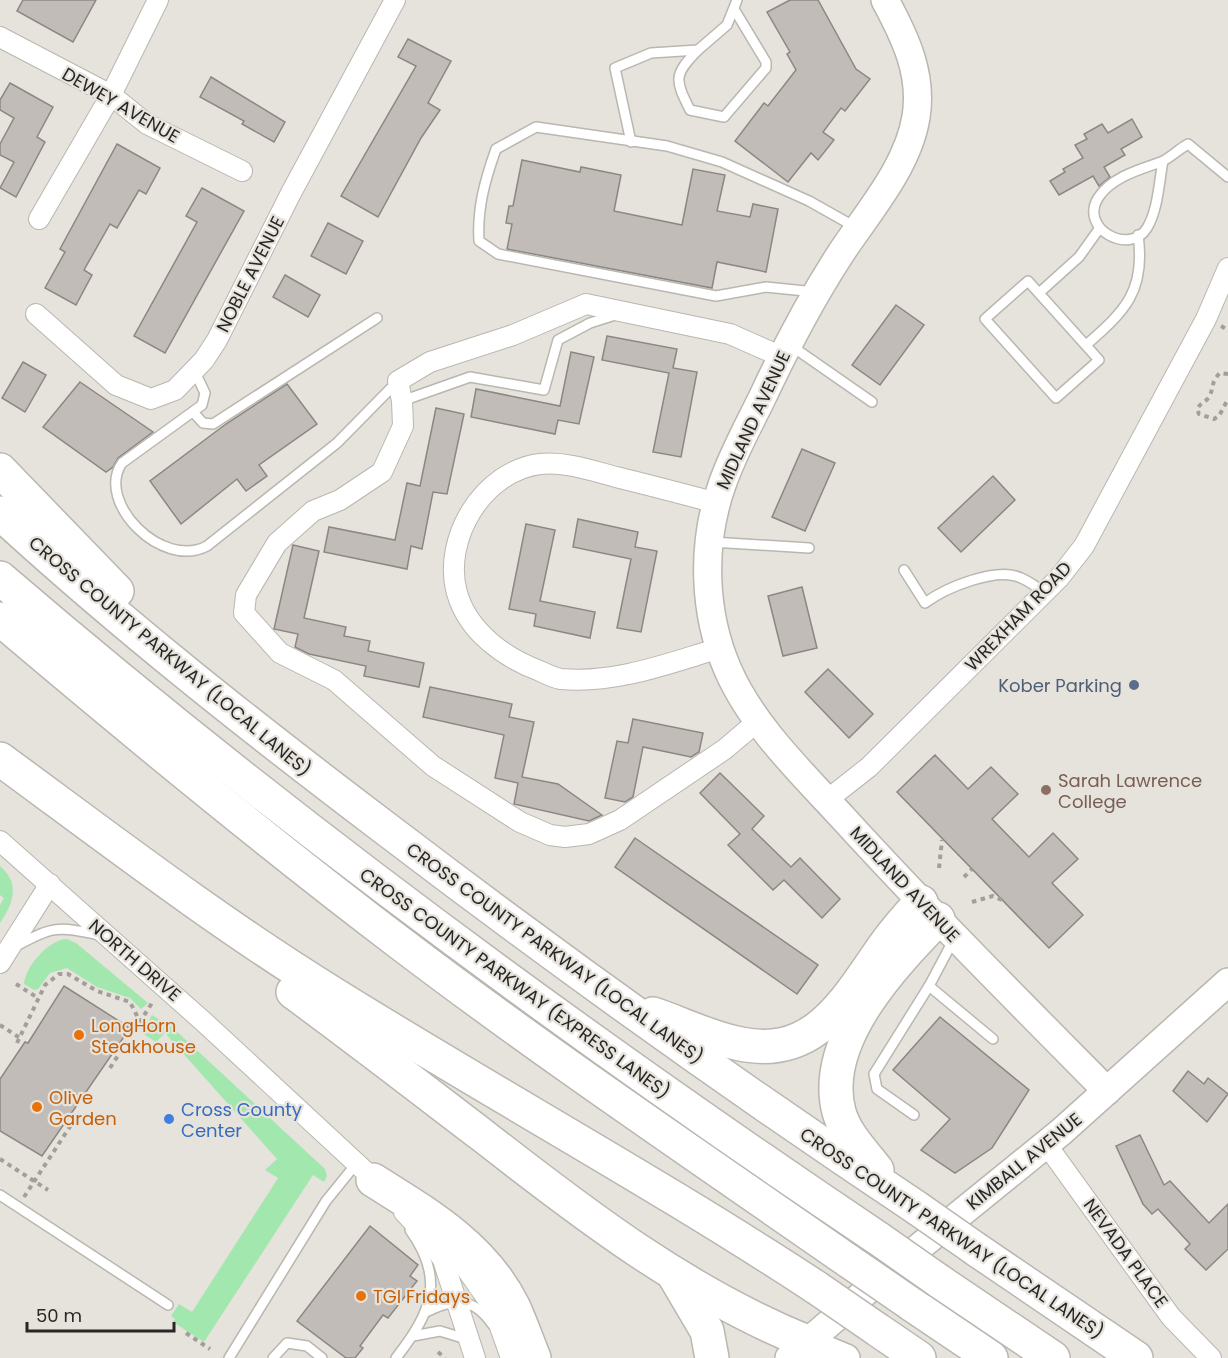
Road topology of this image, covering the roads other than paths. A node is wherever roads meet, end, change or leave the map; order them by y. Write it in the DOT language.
graph roads {
  1 [pos="158,0"];
  2 [pos="395,0"];
  3 [pos="885,0"];
  4 [pos="736,5"];
  5 [pos="0,37"];
  6 [pos="698,50"];
  7 [pos="111,95"];
  8 [pos="631,142"];
  9 [pos="1163,161"];
  10 [pos="242,171"];
  11 [pos="1228,177"];
  12 [pos="39,219"];
  13 [pos="857,228"];
  14 [pos="1099,229"];
  15 [pos="1138,235"];
  16 [pos="1228,268"];
  17 [pos="817,292"];
  18 [pos="1039,293"];
  19 [pos="627,311"];
  20 [pos="36,314"];
  21 [pos="377,318"];
  22 [pos="1086,345"];
  23 [pos="785,350"];
  24 [pos="194,370"];
  25 [pos="398,381"];
  26 [pos="402,401"];
  27 [pos="872,402"];
  28 [pos="193,412"];
  29 [pos="0,470"];
  30 [pos="717,503"];
  31 [pos="0,513"];
  32 [pos="710,542"];
  33 [pos="809,548"];
  34 [pos="904,570"];
  35 [pos="0,578"];
  36 [pos="1045,592"];
  37 [pos="0,619"];
  38 [pos="0,636"];
  39 [pos="720,648"];
  40 [pos="189,674"];
  41 [pos="759,720"];
  42 [pos="0,759"];
  43 [pos="177,767"];
  44 [pos="827,800"];
  45 [pos="0,841"];
  46 [pos="131,856"];
  47 [pos="50,884"];
  48 [pos="938,919"];
  49 [pos="108,937"];
  50 [pos="4,957"];
  51 [pos="1227,985"];
  52 [pos="929,986"];
  53 [pos="615,1000"];
  54 [pos="993,1039"];
  55 [pos="1107,1091"];
  56 [pos="914,1115"];
  57 [pos="1046,1144"];
  58 [pos="372,1181"];
  59 [pos="0,1195"];
  60 [pos="906,1201"];
  61 [pos="394,1209"];
  62 [pos="673,1273"];
  63 [pos="457,1302"];
  64 [pos="168,1305"];
  65 [pos="426,1312"];
  66 [pos="413,1336"];
  67 [pos="471,1349"];
  68 [pos="507,1349"];
  69 [pos="798,1350"];
  70 [pos="229,1358"];
  71 [pos="273,1358"];
  72 [pos="322,1358"];
  73 [pos="396,1358"];
  74 [pos="534,1358"];
  75 [pos="712,1358"];
  76 [pos="846,1358"];
  77 [pos="919,1358"];
  78 [pos="991,1358"];
  79 [pos="1053,1358"];
  80 [pos="1136,1358"];
  81 [pos="1211,1358"];
  1 -- 7 [label="street"];
  2 -- 24 [label="street, NOBLE AVENUE"];
  3 -- 13 [label="street, MIDLAND AVENUE"];
  4 -- 6 [label="lane"];
  4 -- 6 [label="lane"];
  5 -- 7 [label="street, DEWEY AVENUE"];
  6 -- 8 [label="lane"];
  7 -- 10 [label="street, DEWEY AVENUE"];
  7 -- 12 [label="street"];
  8 -- 13 [label="lane"];
  8 -- 17 [label="lane"];
  9 -- 11 [label="lane"];
  9 -- 14 [label="lane"];
  9 -- 15 [label="lane"];
  13 -- 17 [label="street, MIDLAND AVENUE"];
  14 -- 15 [label="lane"];
  14 -- 18 [label="lane"];
  15 -- 22 [label="lane"];
  16 -- 36 [label="street, WREXHAM ROAD"];
  17 -- 23 [label="street, MIDLAND AVENUE"];
  18 -- 22 [label="lane"];
  18 -- 22 [label="lane"];
  19 -- 23 [label="street"];
  19 -- 25 [label="street"];
  19 -- 26 [label="lane"];
  20 -- 24 [label="street, NOBLE AVENUE"];
  21 -- 28 [label="lane"];
  23 -- 27 [label="lane"];
  23 -- 30 [label="street, MIDLAND AVENUE"];
  24 -- 28 [label="lane"];
  25 -- 26 [label="street"];
  25 -- 28 [label="lane"];
  26 -- 41 [label="street"];
  29 -- 40 [label="highway"];
  30 -- 32 [label="street, MIDLAND AVENUE"];
  30 -- 39 [label="street"];
  31 -- 40 [label="highway, CROSS COUNTY PARKWAY (LOCAL LANES)"];
  32 -- 33 [label="lane"];
  32 -- 39 [label="street, MIDLAND AVENUE"];
  34 -- 36 [label="lane"];
  35 -- 79 [label="highway, CROSS COUNTY PARKWAY (EXPRESS LANES), bridge"];
  36 -- 44 [label="street, WREXHAM ROAD"];
  37 -- 43 [label="highway, CROSS COUNTY PARKWAY (EXPRESS LANES)"];
  38 -- 43 [label="highway"];
  39 -- 41 [label="street, MIDLAND AVENUE"];
  40 -- 53 [label="highway, CROSS COUNTY PARKWAY (LOCAL LANES)"];
  41 -- 44 [label="street, MIDLAND AVENUE"];
  42 -- 46 [label="highway"];
  43 -- 78 [label="highway, CROSS COUNTY PARKWAY (EXPRESS LANES), bridge"];
  44 -- 48 [label="street, MIDLAND AVENUE"];
  45 -- 47 [label="street, NORTH DRIVE"];
  46 -- 62 [label="highway"];
  46 -- 77 [label="highway, bridge"];
  47 -- 49 [label="street, NORTH DRIVE"];
  47 -- 50 [label="street"];
  48 -- 52 [label="lane"];
  48 -- 53 [label="highway"];
  48 -- 55 [label="street, MIDLAND AVENUE"];
  48 -- 60 [label="highway"];
  49 -- 50 [label="lane"];
  49 -- 58 [label="street, NORTH DRIVE"];
  51 -- 55 [label="street, KIMBALL AVENUE"];
  52 -- 54 [label="lane"];
  52 -- 56 [label="lane"];
  53 -- 60 [label="highway, CROSS COUNTY PARKWAY (LOCAL LANES)"];
  55 -- 57 [label="street, KIMBALL AVENUE"];
  57 -- 69 [label="street, KIMBALL AVENUE"];
  57 -- 81 [label="street, NEVADA PLACE"];
  58 -- 63 [label="street, NORTH DRIVE"];
  58 -- 68 [label="street, NORTH DRIVE"];
  58 -- 70 [label="lane"];
  58 -- 74 [label="highway"];
  59 -- 64 [label="lane"];
  60 -- 80 [label="highway, CROSS COUNTY PARKWAY (LOCAL LANES), bridge"];
  61 -- 65 [label="lane"];
  62 -- 69 [label="highway"];
  62 -- 75 [label="highway"];
  63 -- 65 [label="lane"];
  63 -- 67 [label="street, NORTH DRIVE"];
  63 -- 68 [label="lane"];
  65 -- 66 [label="lane"];
  66 -- 67 [label="lane"];
  66 -- 73 [label="lane"];
  69 -- 76 [label="street"];
  71 -- 72 [label="lane"];
}
